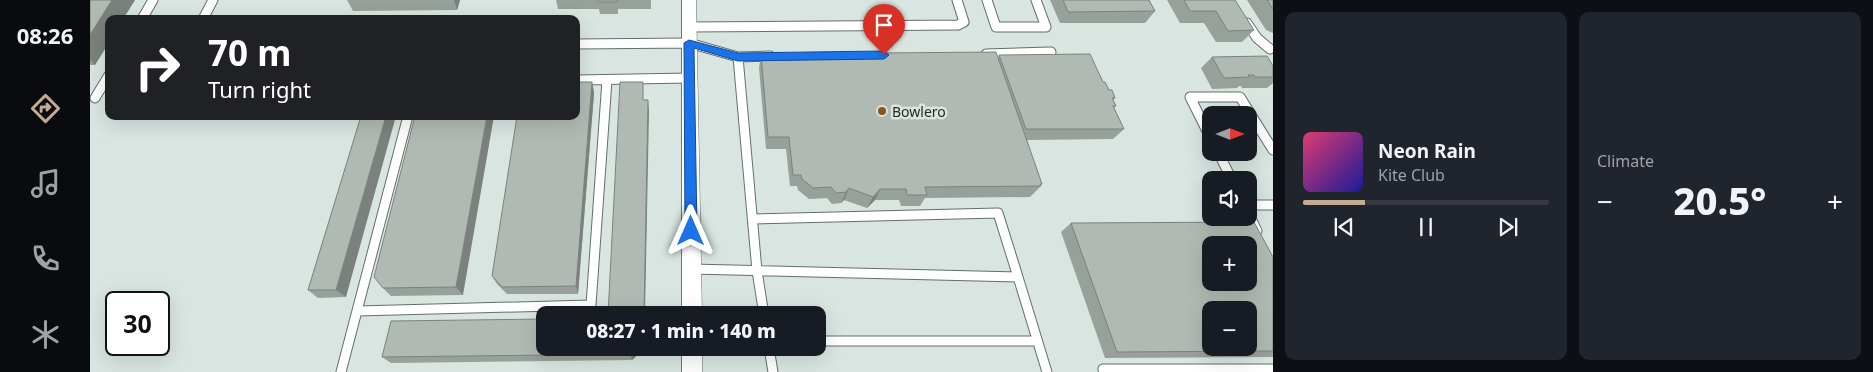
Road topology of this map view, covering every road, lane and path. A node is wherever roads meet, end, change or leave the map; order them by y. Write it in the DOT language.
graph roads {
  1 [pos="153,0"];
  2 [pos="213,0"];
  3 [pos="689,0"];
  4 [pos="957,0"];
  5 [pos="987,0"];
  6 [pos="1036,0"];
  7 [pos="144,15"];
  8 [pos="205,15"];
  9 [pos="1242,15"];
  10 [pos="689,35"];
  11 [pos="580,44"];
  12 [pos="1270,49"];
  13 [pos="1051,52"];
  14 [pos="977,54"];
  15 [pos="776,56"];
  16 [pos="738,57"];
  17 [pos="690,78"];
  18 [pos="580,80"];
  19 [pos="607,80"];
  20 [pos="105,82"];
  21 [pos="96,98"];
  22 [pos="1246,106"];
  23 [pos="407,120"];
  24 [pos="1202,121"];
  25 [pos="1258,126"];
  26 [pos="1273,150"];
  27 [pos="1257,205"];
  28 [pos="1273,205"];
  29 [pos="753,219"];
  30 [pos="1255,226"];
  31 [pos="1261,239"];
  32 [pos="691,269"];
  33 [pos="757,271"];
  34 [pos="1018,277"];
  35 [pos="692,306"];
  36 [pos="763,306"];
  37 [pos="358,311"];
  38 [pos="826,341"];
  39 [pos="1038,341"];
  40 [pos="692,356"];
  41 [pos="770,356"];
  42 [pos="1273,370"];
  43 [pos="1154,371"];
  44 [pos="341,372"];
  45 [pos="692,372"];
  46 [pos="773,372"];
  47 [pos="1047,372"];
  48 [pos="1104,372"];
  1 -- 7 [label="lane"];
  2 -- 8 [label="lane"];
  3 -- 10 [label="street"];
  4 -- 10 [label="lane"];
  5 -- 6 [label="lane"];
  9 -- 12 [label="lane"];
  10 -- 11 [label="lane"];
  10 -- 16 [label="lane"];
  10 -- 17 [label="street"];
  13 -- 14 [label="lane"];
  15 -- 16 [label="lane"];
  16 -- 29 [label="lane"];
  17 -- 19 [label="lane"];
  17 -- 32 [label="street"];
  18 -- 19 [label="lane"];
  19 -- 37 [label="lane"];
  20 -- 21 [label="lane"];
  22 -- 24 [label="lane"];
  23 -- 37 [label="lane"];
  25 -- 26 [label="lane"];
  27 -- 28 [label="lane"];
  29 -- 33 [label="lane"];
  29 -- 34 [label="lane"];
  30 -- 31 [label="lane"];
  32 -- 33 [label="lane"];
  32 -- 35 [label="street"];
  33 -- 34 [label="lane"];
  33 -- 36 [label="lane"];
  34 -- 39 [label="lane"];
  37 -- 44 [label="lane"];
  38 -- 39 [label="lane"];
  39 -- 47 [label="lane"];
  40 -- 45 [label="street"];
  41 -- 46 [label="lane"];
  42 -- 43 [label="lane"];
  43 -- 48 [label="lane"];
}
